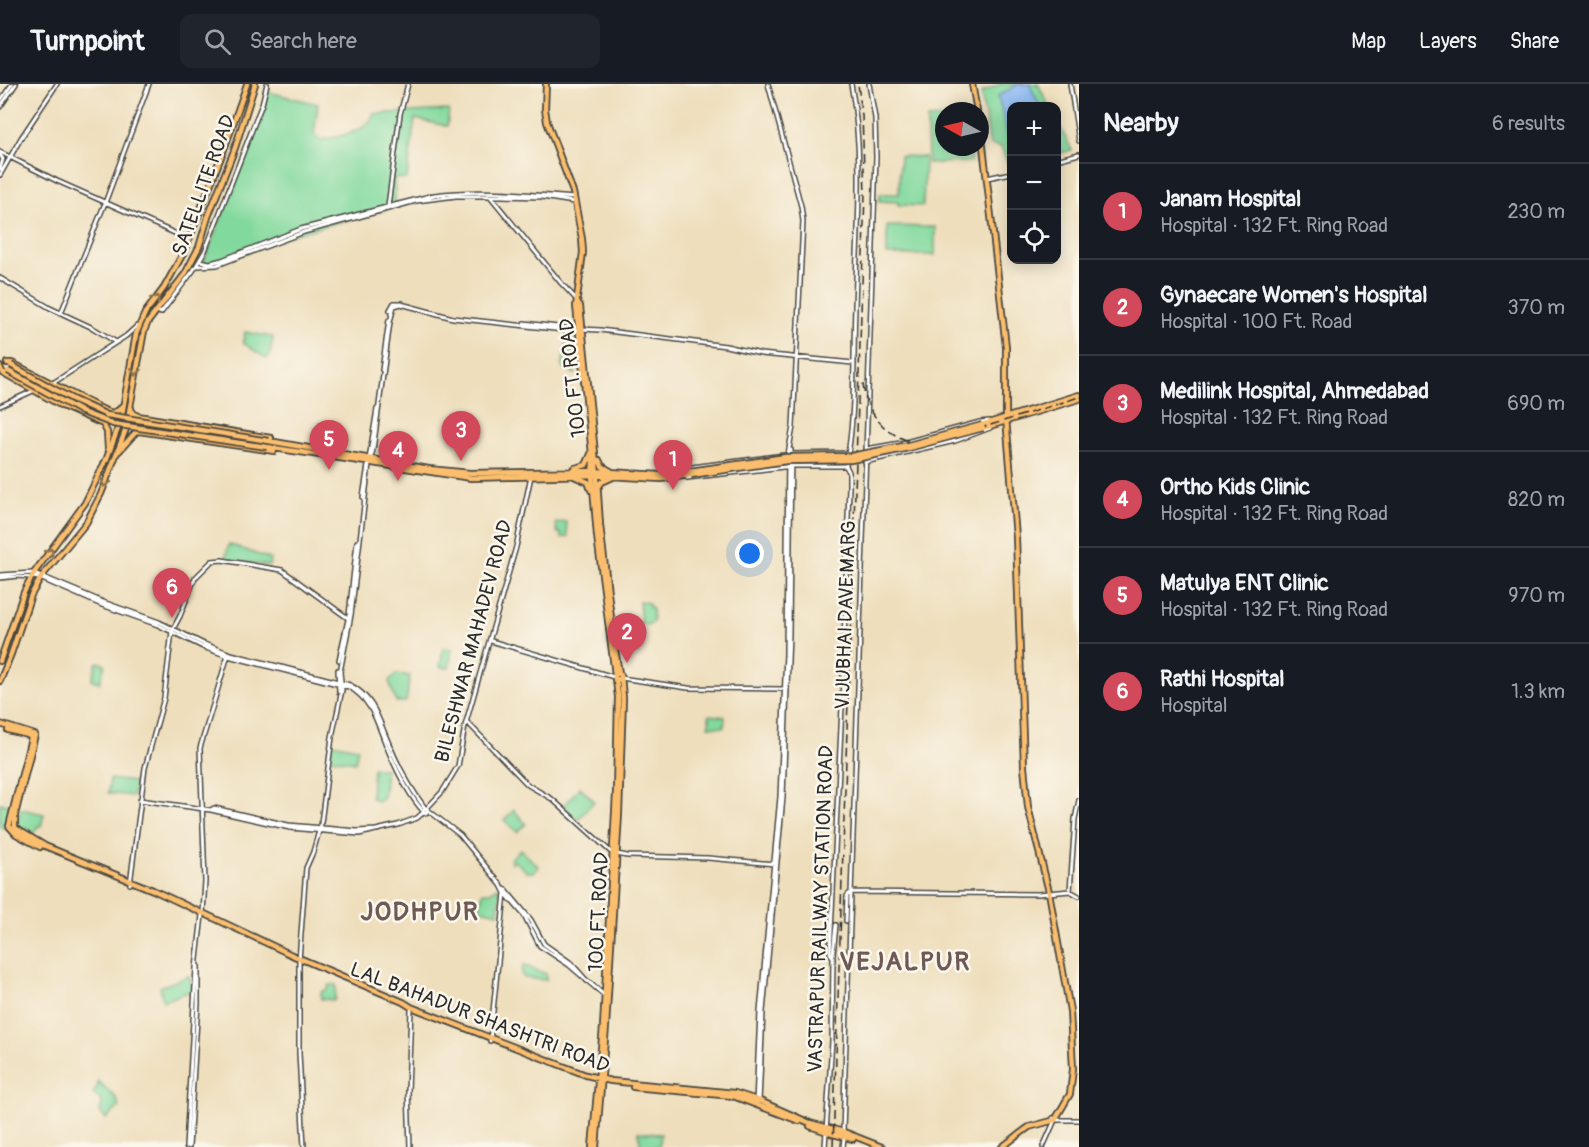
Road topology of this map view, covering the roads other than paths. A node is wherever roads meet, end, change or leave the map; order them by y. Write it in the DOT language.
graph roads {
  1 [pos="14,84"];
  2 [pos="57,84"];
  3 [pos="149,84"];
  4 [pos="247,84"];
  5 [pos="255,84"];
  6 [pos="267,84"];
  7 [pos="408,84"];
  8 [pos="546,84"];
  9 [pos="768,84"];
  10 [pos="851,84"];
  11 [pos="869,84"];
  12 [pos="973,84"];
  13 [pos="1070,84"];
  14 [pos="10,89"];
  15 [pos="0,101"];
  16 [pos="976,102"];
  17 [pos="0,107"];
  18 [pos="1079,141"];
  19 [pos="0,153"];
  20 [pos="1079,154"];
  21 [pos="983,156"];
  22 [pos="983,156"];
  23 [pos="9,157"];
  24 [pos="3,159"];
  25 [pos="1061,159"];
  26 [pos="0,169"];
  27 [pos="1007,173"];
  28 [pos="0,175"];
  29 [pos="985,178"];
  30 [pos="490,196"];
  31 [pos="574,200"];
  32 [pos="105,203"];
  33 [pos="388,209"];
  34 [pos="189,239"];
  35 [pos="199,247"];
  36 [pos="206,249"];
  37 [pos="198,264"];
  38 [pos="0,278"];
  39 [pos="577,302"];
  40 [pos="157,310"];
  41 [pos="62,313"];
  42 [pos="140,325"];
  43 [pos="578,329"];
  44 [pos="126,336"];
  45 [pos="116,342"];
  46 [pos="133,342"];
  47 [pos="796,356"];
  48 [pos="0,359"];
  49 [pos="853,363"];
  50 [pos="9,364"];
  51 [pos="0,367"];
  52 [pos="52,384"];
  53 [pos="35,390"];
  54 [pos="125,396"];
  55 [pos="132,397"];
  56 [pos="1079,397"];
  57 [pos="0,406"];
  58 [pos="112,413"];
  59 [pos="122,413"];
  60 [pos="128,415"];
  61 [pos="138,416"];
  62 [pos="1005,420"];
  63 [pos="995,423"];
  64 [pos="103,424"];
  65 [pos="118,427"];
  66 [pos="126,429"];
  67 [pos="139,431"];
  68 [pos="285,444"];
  69 [pos="866,449"];
  70 [pos="282,450"];
  71 [pos="849,453"];
  72 [pos="116,454"];
  73 [pos="593,454"];
  74 [pos="790,454"];
  75 [pos="107,458"];
  76 [pos="368,461"];
  77 [pos="865,462"];
  78 [pos="790,466"];
  79 [pos="846,466"];
  80 [pos="572,474"];
  81 [pos="594,474"];
  82 [pos="613,474"];
  83 [pos="531,475"];
  84 [pos="679,475"];
  85 [pos="595,490"];
  86 [pos="33,574"];
  87 [pos="0,577"];
  88 [pos="41,577"];
  89 [pos="349,619"];
  90 [pos="172,630"];
  91 [pos="491,641"];
  92 [pos="2,652"];
  93 [pos="229,655"];
  94 [pos="0,661"];
  95 [pos="618,677"];
  96 [pos="0,681"];
  97 [pos="339,682"];
  98 [pos="786,689"];
  99 [pos="466,722"];
  100 [pos="0,726"];
  101 [pos="140,800"];
  102 [pos="1079,800"];
  103 [pos="202,808"];
  104 [pos="425,810"];
  105 [pos="319,830"];
  106 [pos="614,853"];
  107 [pos="775,864"];
  108 [pos="130,882"];
  109 [pos="505,890"];
  110 [pos="1070,891"];
  111 [pos="851,892"];
  112 [pos="1049,893"];
  113 [pos="1079,896"];
  114 [pos="202,914"];
  115 [pos="846,921"];
  116 [pos="836,925"];
  117 [pos="833,957"];
  118 [pos="299,959"];
  119 [pos="606,995"];
  120 [pos="411,1010"];
  121 [pos="491,1040"];
  122 [pos="600,1080"];
  123 [pos="758,1102"];
  124 [pos="1054,1119"];
  125 [pos="1079,1120"];
  126 [pos="826,1130"];
  127 [pos="844,1134"];
  128 [pos="187,1147"];
  129 [pos="304,1147"];
  130 [pos="410,1147"];
  131 [pos="594,1147"];
  132 [pos="825,1147"];
  133 [pos="843,1147"];
  134 [pos="878,1147"];
  135 [pos="882,1147"];
  136 [pos="1001,1147"];
  137 [pos="1043,1147"];
  1 -- 14 [label="street"];
  2 -- 23 [label="street"];
  3 -- 32 [label="street"];
  4 -- 34 [label="main road, SATELLITE ROAD"];
  5 -- 35 [label="main road, SATELLITE ROAD"];
  6 -- 36 [label="street"];
  7 -- 33 [label="street"];
  8 -- 31 [label="main road, 100 FT. ROAD"];
  9 -- 47 [label="street"];
  10 -- 49 [label="street, VASTRAPUR RAILWAY STATION ROAD"];
  11 -- 69 [label="street, VIJUBHAI DAVE MARG"];
  12 -- 16 [label="main road"];
  13 -- 18 [label="street"];
  14 -- 15 [label="street"];
  14 -- 17 [label="street"];
  19 -- 23 [label="street"];
  19 -- 24 [label="street"];
  20 -- 25 [label="street"];
  21 -- 29 [label="main road"];
  22 -- 29 [label="main road"];
  23 -- 24 [label="street"];
  23 -- 28 [label="street"];
  23 -- 32 [label="street"];
  24 -- 26 [label="street"];
  27 -- 29 [label="street"];
  29 -- 62 [label="main road"];
  30 -- 31 [label="street"];
  30 -- 33 [label="street"];
  30 -- 39 [label="street"];
  31 -- 33 [label="street"];
  31 -- 39 [label="main road, 100 FT. ROAD"];
  32 -- 34 [label="street"];
  32 -- 41 [label="street"];
  33 -- 37 [label="street"];
  42 -- 34 [label="main road, SATELLITE ROAD, one-way"];
  35 -- 36 [label="street"];
  35 -- 40 [label="main road, SATELLITE ROAD"];
  36 -- 37 [label="street"];
  37 -- 40 [label="street"];
  38 -- 41 [label="street"];
  39 -- 43 [label="main road, 100 FT. ROAD"];
  40 -- 55 [label="main road, SATELLITE ROAD, one-way"];
  41 -- 45 [label="street"];
  42 -- 44 [label="street"];
  42 -- 46 [label="main road, SATELLITE ROAD"];
  43 -- 47 [label="street"];
  43 -- 73 [label="main road, 100 FT. ROAD"];
  43 -- 76 [label="street"];
  44 -- 45 [label="street"];
  44 -- 46 [label="street"];
  45 -- 52 [label="street"];
  46 -- 54 [label="main road, SATELLITE ROAD"];
  47 -- 49 [label="street"];
  47 -- 74 [label="street"];
  48 -- 50 [label="main road"];
  49 -- 71 [label="street, VASTRAPUR RAILWAY STATION ROAD"];
  50 -- 52 [label="main road"];
  50 -- 68 [label="main road, bridge"];
  51 -- 53 [label="main road"];
  51 -- 70 [label="main road, bridge"];
  52 -- 58 [label="main road"];
  53 -- 57 [label="street"];
  53 -- 64 [label="main road"];
  54 -- 58 [label="main road"];
  54 -- 59 [label="main road, SATELLITE ROAD"];
  55 -- 60 [label="main road, SATELLITE ROAD"];
  55 -- 61 [label="main road"];
  56 -- 62 [label="main road"];
  58 -- 59 [label="main road"];
  59 -- 60 [label="main road"];
  59 -- 65 [label="main road, SATELLITE ROAD"];
  60 -- 61 [label="main road"];
  60 -- 66 [label="main road, SATELLITE ROAD"];
  61 -- 68 [label="main road"];
  62 -- 63 [label="main road"];
  62 -- 112 [label="main road"];
  63 -- 69 [label="street"];
  63 -- 77 [label="street"];
  63 -- 84 [label="main road, bridge"];
  64 -- 65 [label="main road"];
  64 -- 75 [label="main road"];
  65 -- 66 [label="main road"];
  65 -- 75 [label="main road, SATELLITE ROAD"];
  66 -- 67 [label="main road"];
  66 -- 72 [label="main road, SATELLITE ROAD"];
  67 -- 70 [label="main road"];
  67 -- 72 [label="main road"];
  68 -- 76 [label="main road"];
  69 -- 77 [label="street, VIJUBHAI DAVE MARG"];
  70 -- 76 [label="main road"];
  71 -- 74 [label="street"];
  71 -- 79 [label="street, VASTRAPUR RAILWAY STATION ROAD"];
  72 -- 88 [label="main road, SATELLITE ROAD, one-way"];
  73 -- 80 [label="main road"];
  73 -- 81 [label="main road, 100 FT. ROAD"];
  73 -- 82 [label="main road"];
  74 -- 78 [label="street"];
  74 -- 84 [label="street"];
  86 -- 75 [label="main road, SATELLITE ROAD, one-way"];
  76 -- 83 [label="main road"];
  76 -- 89 [label="street"];
  77 -- 111 [label="street, VIJUBHAI DAVE MARG"];
  78 -- 79 [label="street"];
  78 -- 84 [label="street"];
  78 -- 98 [label="street"];
  79 -- 117 [label="street, VASTRAPUR RAILWAY STATION ROAD"];
  80 -- 81 [label="main road"];
  80 -- 83 [label="main road"];
  80 -- 85 [label="main road"];
  81 -- 82 [label="main road"];
  81 -- 85 [label="main road, 100 FT. ROAD"];
  82 -- 84 [label="main road"];
  82 -- 85 [label="main road"];
  83 -- 91 [label="street, BILESHWAR MAHADEV ROAD"];
  85 -- 95 [label="main road, 100 FT. ROAD"];
  86 -- 87 [label="street"];
  86 -- 88 [label="street"];
  86 -- 92 [label="main road, SATELLITE ROAD"];
  88 -- 90 [label="street"];
  88 -- 96 [label="main road, SATELLITE ROAD"];
  89 -- 90 [label="street"];
  89 -- 97 [label="street"];
  90 -- 93 [label="street"];
  90 -- 101 [label="street"];
  91 -- 95 [label="street"];
  91 -- 99 [label="street, BILESHWAR MAHADEV ROAD"];
  92 -- 94 [label="main road, SATELLITE ROAD"];
  93 -- 97 [label="street"];
  93 -- 103 [label="street"];
  95 -- 98 [label="street"];
  95 -- 106 [label="main road, 100 FT. ROAD"];
  97 -- 104 [label="street"];
  97 -- 105 [label="street"];
  98 -- 107 [label="street"];
  99 -- 104 [label="street, BILESHWAR MAHADEV ROAD"];
  99 -- 106 [label="street"];
  100 -- 108 [label="main road"];
  100 -- 108 [label="main road"];
  101 -- 103 [label="street"];
  101 -- 108 [label="street"];
  102 -- 110 [label="street"];
  103 -- 105 [label="street"];
  103 -- 114 [label="street"];
  104 -- 105 [label="street"];
  104 -- 109 [label="street"];
  105 -- 118 [label="street"];
  106 -- 107 [label="street"];
  106 -- 119 [label="main road, 100 FT. ROAD"];
  107 -- 123 [label="street"];
  108 -- 114 [label="main road, LAL BAHADUR SHASHTRI ROAD"];
  109 -- 119 [label="street"];
  109 -- 121 [label="street"];
  110 -- 112 [label="street"];
  110 -- 113 [label="street"];
  111 -- 112 [label="street"];
  111 -- 115 [label="street"];
  111 -- 127 [label="street, VIJUBHAI DAVE MARG"];
  112 -- 124 [label="main road"];
  114 -- 118 [label="main road, LAL BAHADUR SHASHTRI ROAD"];
  114 -- 128 [label="street"];
  116 -- 117 [label="street"];
  117 -- 126 [label="street, VASTRAPUR RAILWAY STATION ROAD"];
  118 -- 120 [label="main road, LAL BAHADUR SHASHTRI ROAD"];
  118 -- 121 [label="main road"];
  118 -- 129 [label="street"];
  119 -- 122 [label="main road, 100 FT. ROAD"];
  119 -- 122 [label="main road, 100 FT. ROAD"];
  120 -- 121 [label="main road, LAL BAHADUR SHASHTRI ROAD"];
  120 -- 130 [label="street"];
  121 -- 122 [label="main road, LAL BAHADUR SHASHTRI ROAD"];
  122 -- 123 [label="main road, LAL BAHADUR SHASHTRI ROAD"];
  122 -- 131 [label="main road, 100 FT. ROAD"];
  123 -- 126 [label="main road, LAL BAHADUR SHASHTRI ROAD"];
  124 -- 125 [label="street"];
  124 -- 136 [label="main road"];
  124 -- 137 [label="street"];
  126 -- 127 [label="main road, LAL BAHADUR SHASHTRI ROAD"];
  126 -- 132 [label="street, VASTRAPUR RAILWAY STATION ROAD"];
  127 -- 133 [label="street, VIJUBHAI DAVE MARG"];
  127 -- 134 [label="main road"];
  127 -- 135 [label="main road"];
}
